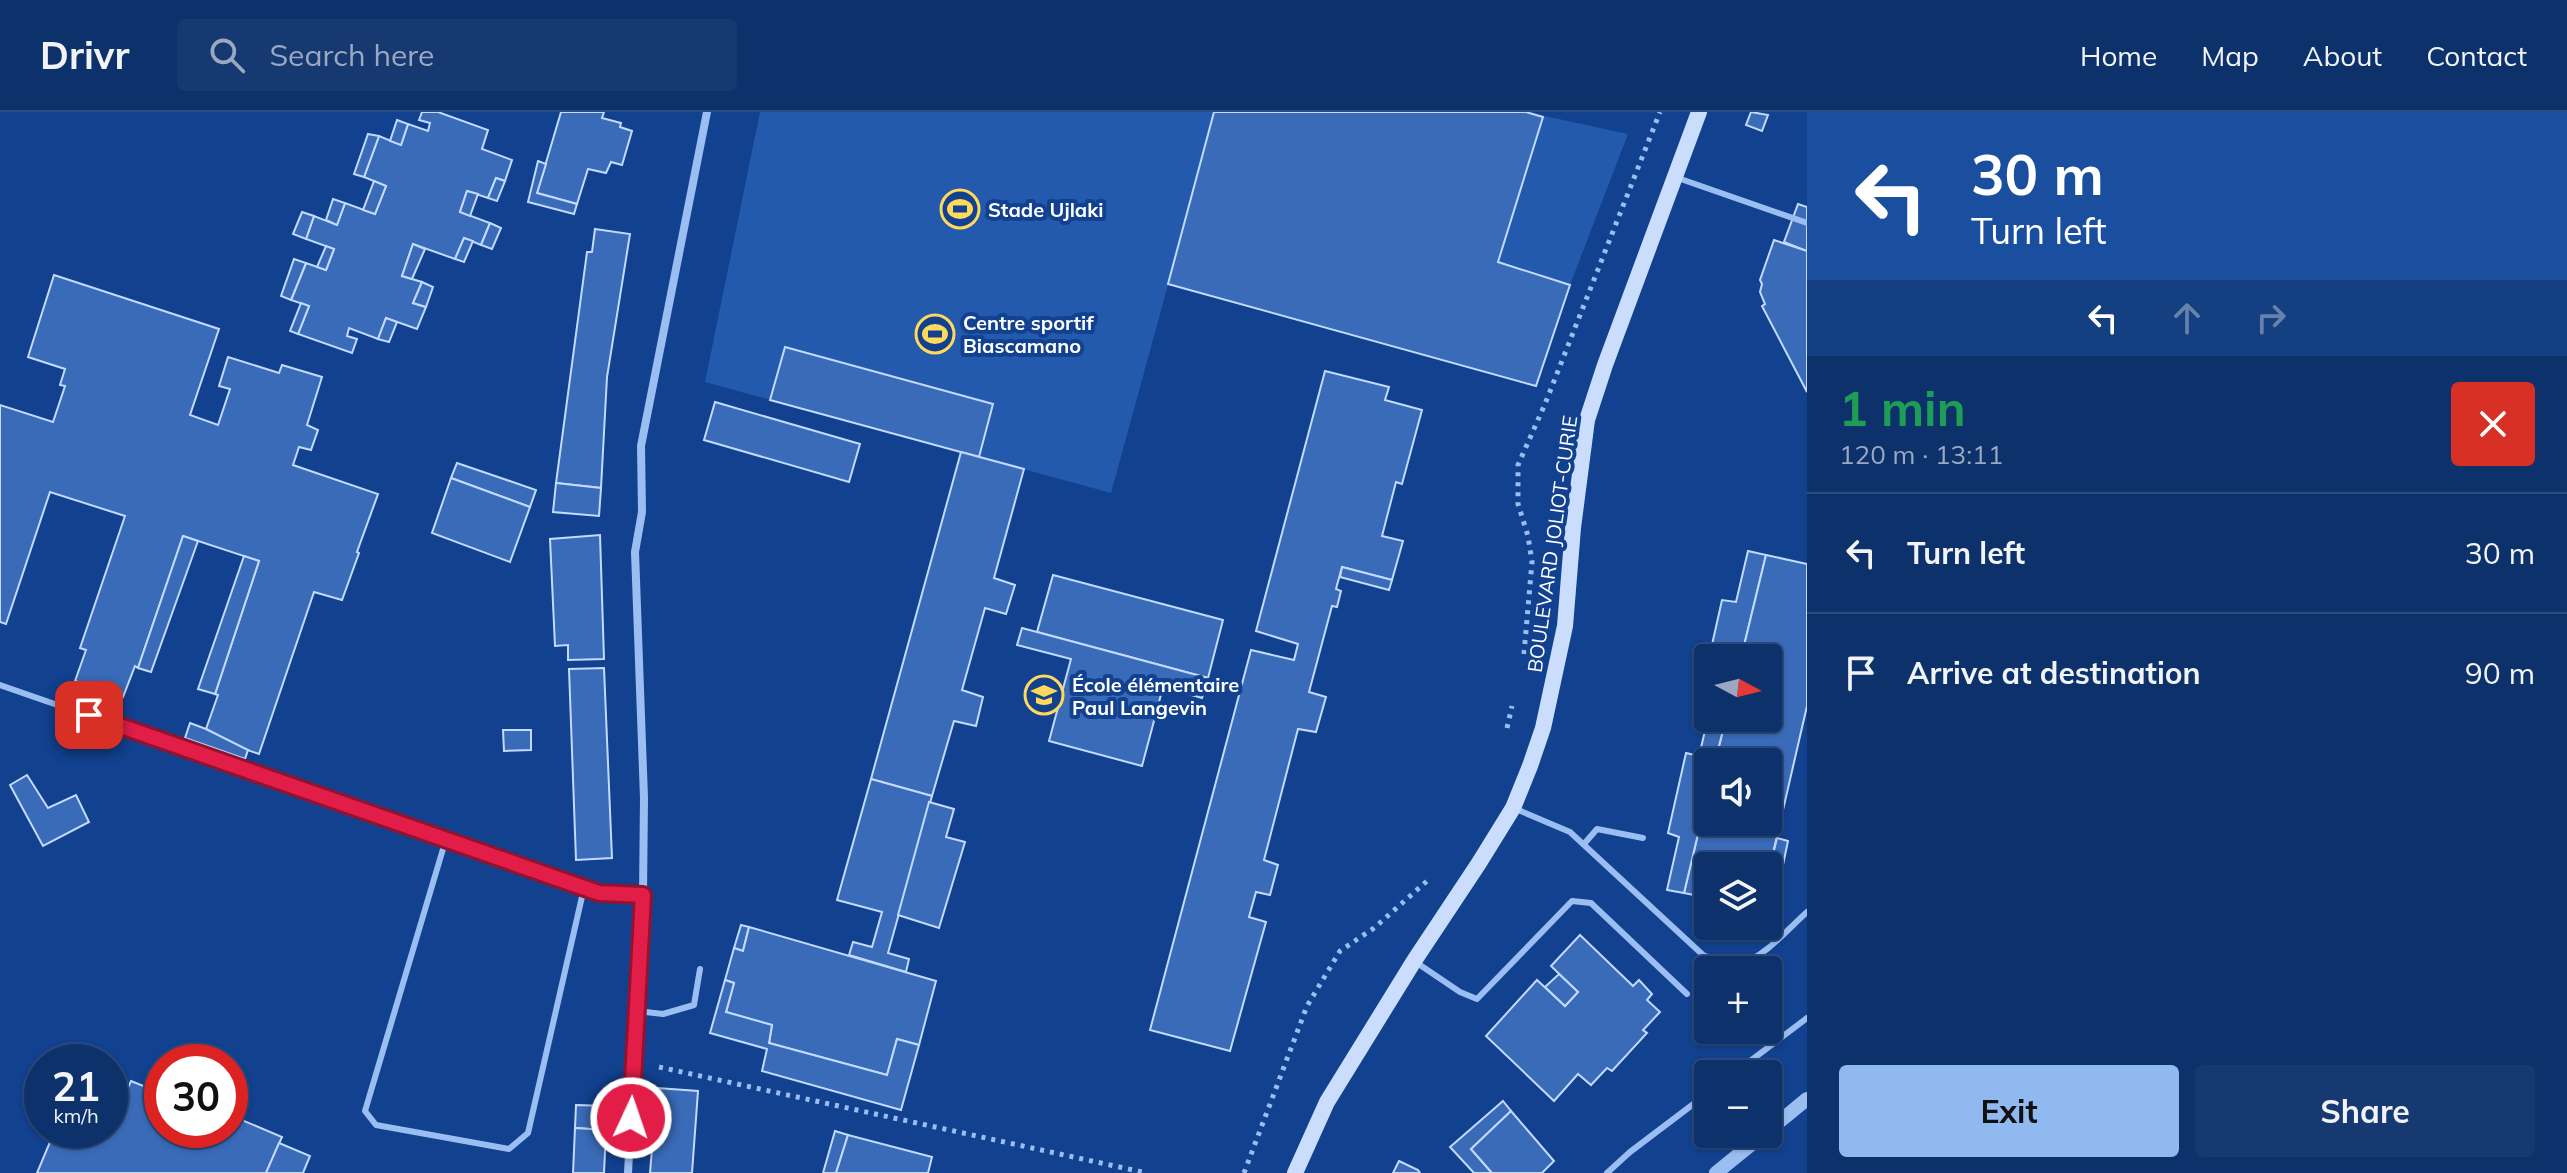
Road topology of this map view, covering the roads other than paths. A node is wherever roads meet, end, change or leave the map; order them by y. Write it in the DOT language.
graph roads {
  1 [pos="707,112"];
  2 [pos="1699,112"];
  3 [pos="1675,177"];
  4 [pos="1807,223"];
  5 [pos="0,685"];
  6 [pos="1513,808"];
  7 [pos="1643,838"];
  8 [pos="446,839"];
  9 [pos="1584,844"];
  10 [pos="584,888"];
  11 [pos="643,895"];
  12 [pos="1807,912"];
  13 [pos="1414,961"];
  14 [pos="700,969"];
  15 [pos="1687,994"];
  16 [pos="637,1011"];
  17 [pos="1807,1018"];
  18 [pos="1752,1060"];
  19 [pos="1807,1099"];
  20 [pos="1694,1104"];
  21 [pos="1782,1119"];
  22 [pos="1746,1148"];
  23 [pos="628,1173"];
  24 [pos="1295,1173"];
  25 [pos="1607,1173"];
  26 [pos="1716,1173"];
  1 -- 11 [label="street"];
  2 -- 3 [label="main road, BOULEVARD JOLIOT-CURIE"];
  3 -- 4 [label="lane"];
  3 -- 6 [label="main road, BOULEVARD JOLIOT-CURIE"];
  5 -- 8 [label="lane"];
  6 -- 9 [label="lane"];
  6 -- 13 [label="main road, BOULEVARD JOLIOT-CURIE"];
  7 -- 9 [label="lane"];
  8 -- 10 [label="lane"];
  8 -- 10 [label="lane"];
  9 -- 12 [label="lane"];
  10 -- 11 [label="lane"];
  11 -- 16 [label="street"];
  13 -- 15 [label="lane"];
  13 -- 24 [label="main road, BOULEVARD JOLIOT-CURIE"];
  14 -- 16 [label="lane"];
  16 -- 23 [label="street"];
  17 -- 18 [label="lane"];
  19 -- 21 [label="street"];
  20 -- 25 [label="lane"];
  22 -- 26 [label="street"];
}
